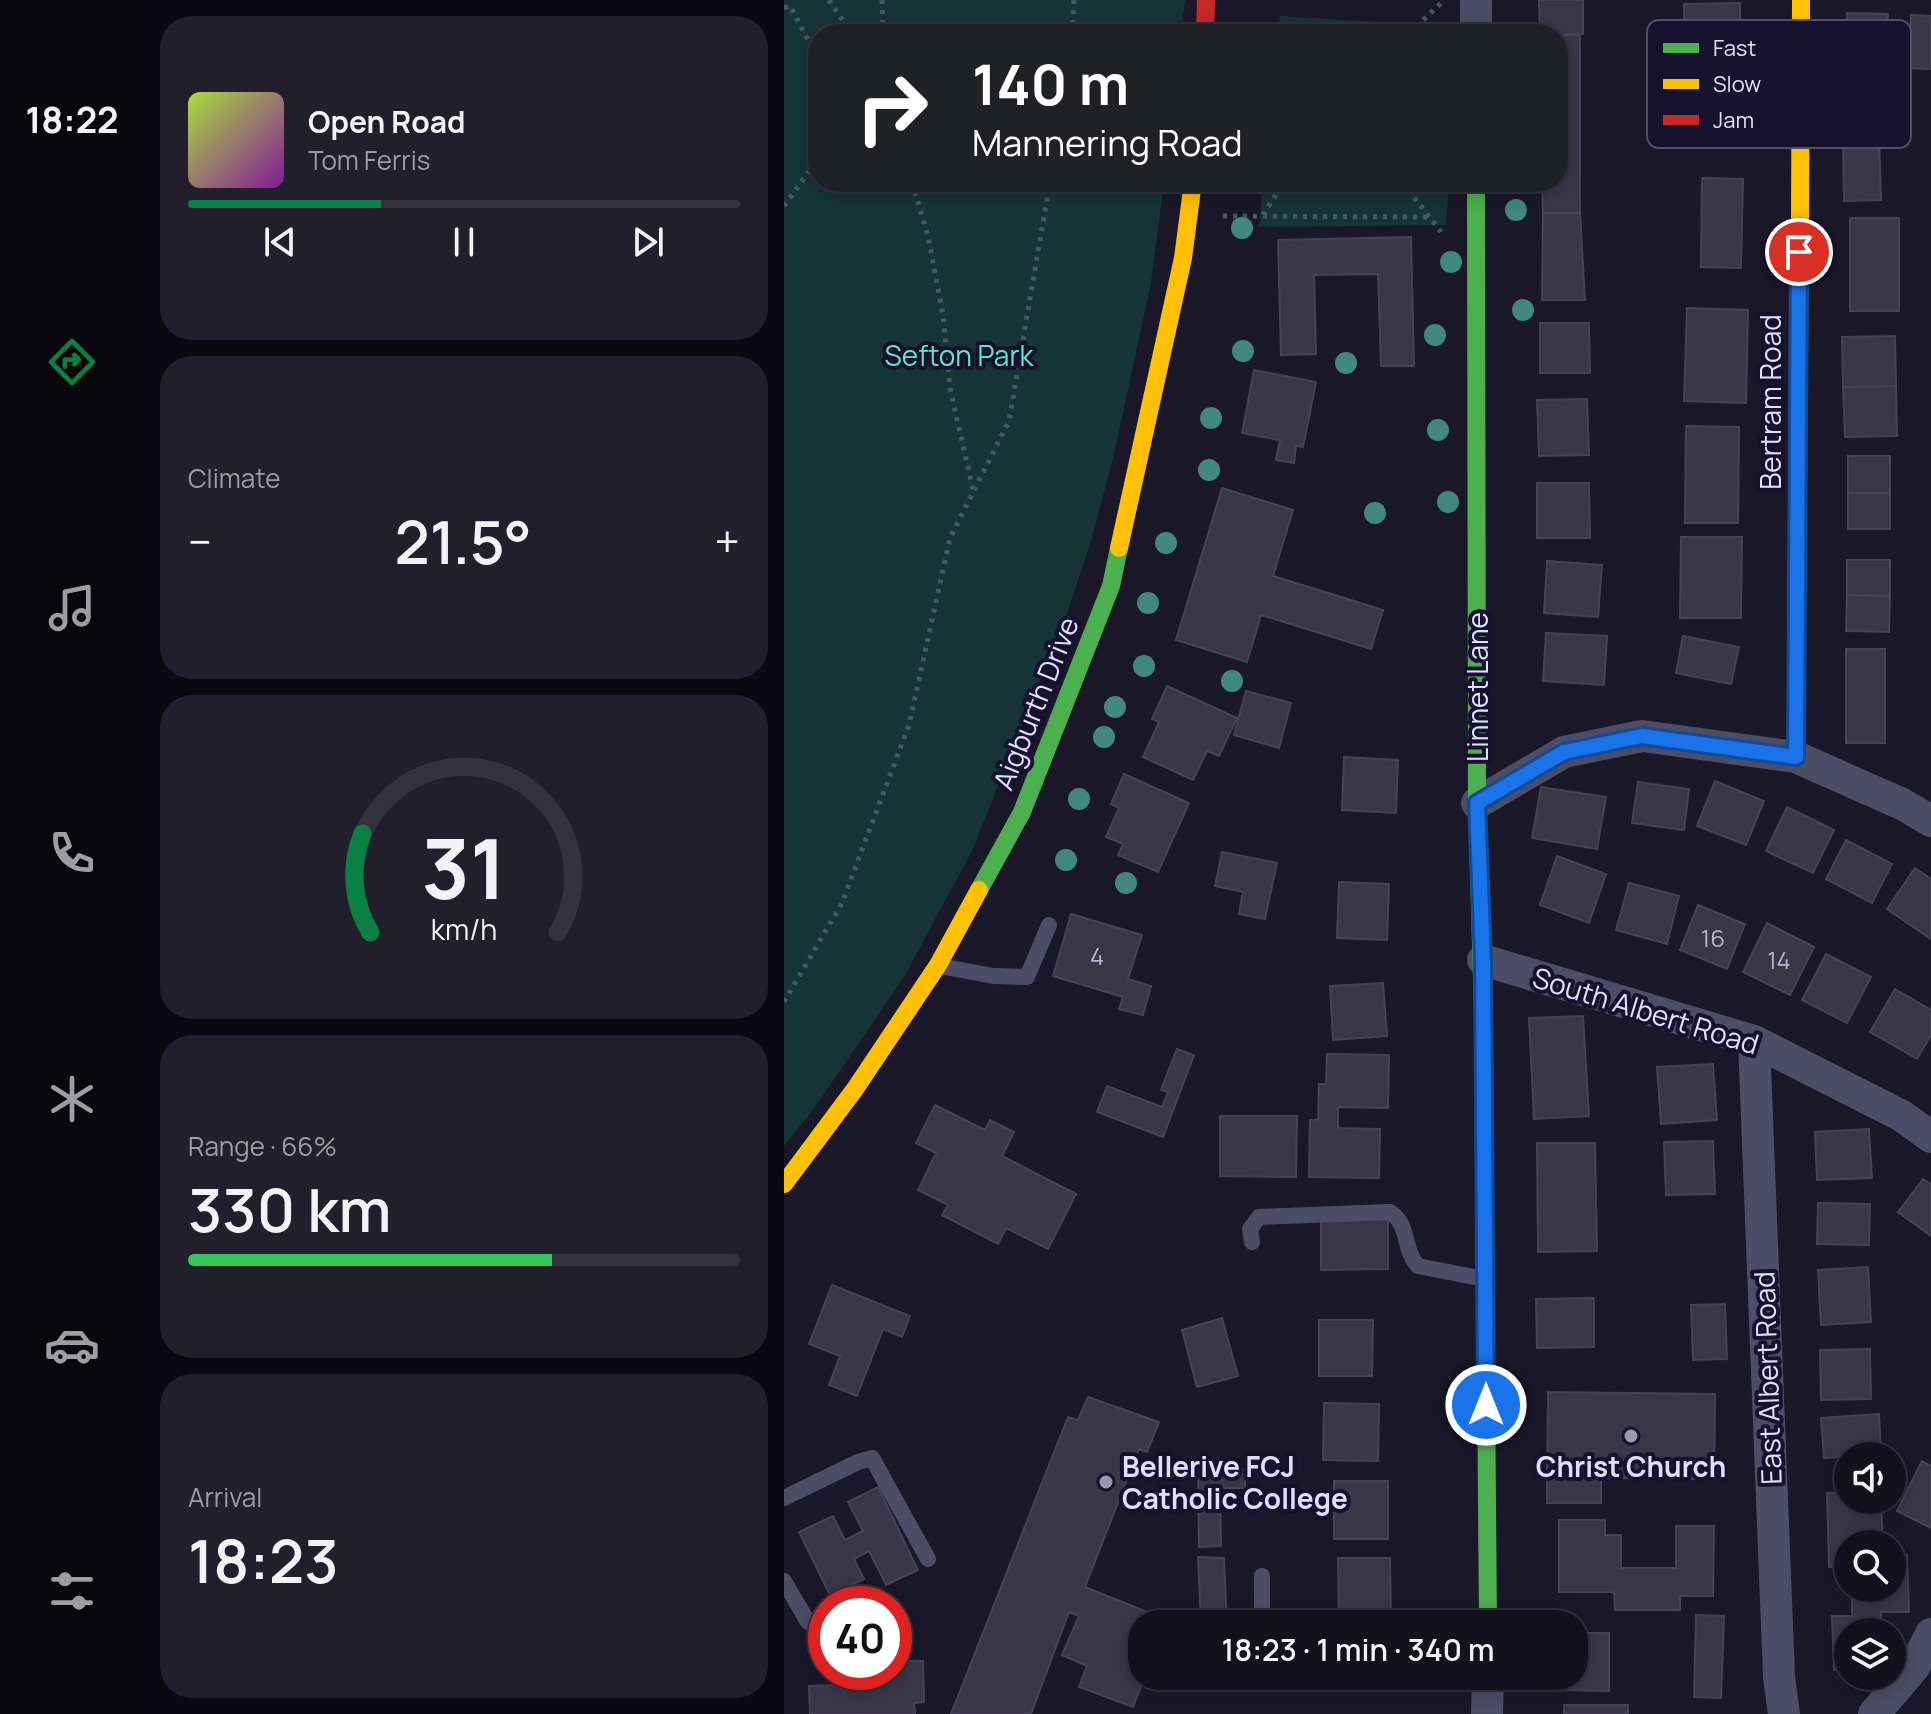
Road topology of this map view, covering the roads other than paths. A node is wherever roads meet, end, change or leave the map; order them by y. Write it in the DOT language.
graph roads {
  1 [pos="1206,0"];
  2 [pos="1476,0"];
  3 [pos="1801,0"];
  4 [pos="1801,20"];
  5 [pos="1205,24"];
  6 [pos="1476,24"];
  7 [pos="1800,148"];
  8 [pos="1192,192"];
  9 [pos="1476,192"];
  10 [pos="1796,757"];
  11 [pos="1477,803"];
  12 [pos="1931,821"];
  13 [pos="1049,925"];
  14 [pos="1483,960"];
  15 [pos="938,965"];
  16 [pos="1754,1041"];
  17 [pos="1931,1137"];
  18 [pos="784,1184"];
  19 [pos="1252,1242"];
  20 [pos="1486,1279"];
  21 [pos="784,1498"];
  22 [pos="928,1559"];
  23 [pos="1262,1576"];
  24 [pos="784,1581"];
  25 [pos="1262,1610"];
  26 [pos="1488,1610"];
  27 [pos="808,1622"];
  28 [pos="1931,1634"];
  29 [pos="1488,1690"];
  30 [pos="1487,1714"];
  31 [pos="1784,1714"];
  32 [pos="1874,1714"];
  1 -- 5 [label="street"];
  2 -- 6 [label="street"];
  3 -- 4 [label="street, Bertram Road"];
  7 -- 10 [label="street, Bertram Road"];
  8 -- 15 [label="street, Aigburth Drive"];
  9 -- 11 [label="street, Linnet Lane"];
  10 -- 11 [label="street"];
  10 -- 12 [label="street"];
  11 -- 14 [label="street, Linnet Lane"];
  13 -- 15 [label="lane"];
  14 -- 16 [label="street, South Albert Road"];
  14 -- 20 [label="street, Linnet Lane"];
  15 -- 18 [label="street, Aigburth Drive"];
  16 -- 17 [label="street, South Albert Road"];
  16 -- 31 [label="street, East Albert Road"];
  19 -- 20 [label="lane"];
  20 -- 26 [label="street, Linnet Lane"];
  21 -- 22 [label="lane"];
  23 -- 25 [label="lane"];
  24 -- 27 [label="lane"];
  28 -- 32 [label="street"];
  29 -- 30 [label="street"];
}
